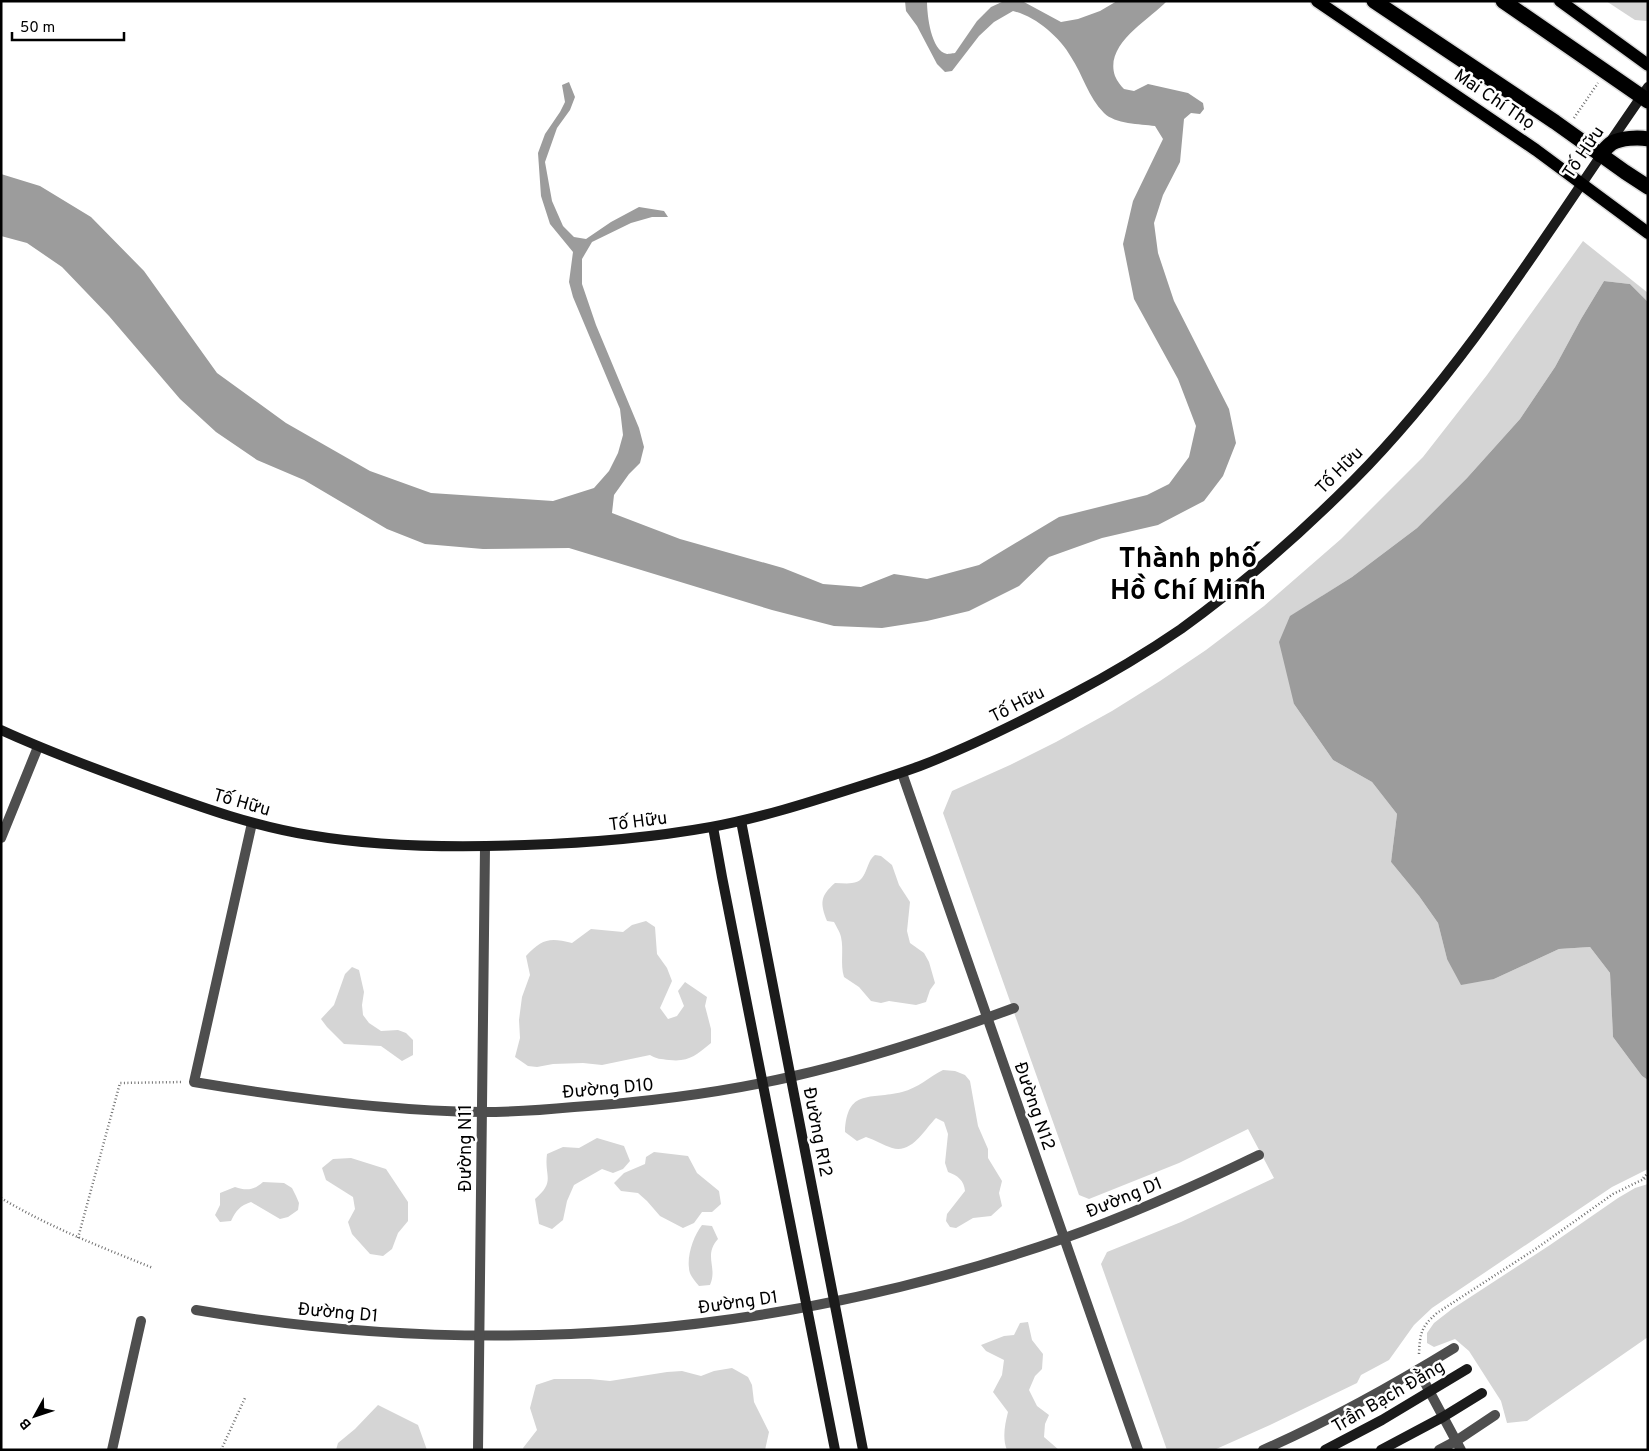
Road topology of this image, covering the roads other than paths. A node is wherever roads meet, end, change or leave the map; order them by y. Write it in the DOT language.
graph roads {
  1 [pos="1317,1"];
  2 [pos="1374,1"];
  3 [pos="1503,1"];
  4 [pos="1560,1"];
  5 [pos="1648,65"];
  6 [pos="1646,95"];
  7 [pos="1648,139"];
  8 [pos="1600,155"];
  9 [pos="1582,184"];
  10 [pos="1648,186"];
  11 [pos="1648,233"];
  12 [pos="1,730"];
  13 [pos="38,747"];
  14 [pos="902,772"];
  15 [pos="741,821"];
  16 [pos="252,823"];
  17 [pos="713,826"];
  18 [pos="1,838"];
  19 [pos="485,847"];
  20 [pos="1014,1008"];
  21 [pos="987,1018"];
  22 [pos="791,1077"];
  23 [pos="762,1083"];
  24 [pos="481,1112"];
  25 [pos="1259,1154"];
  26 [pos="1064,1238"];
  27 [pos="834,1302"];
  28 [pos="806,1307"];
  29 [pos="196,1310"];
  30 [pos="141,1321"];
  31 [pos="480,1336"];
  32 [pos="1454,1348"];
  33 [pos="1467,1369"];
  34 [pos="1418,1370"];
  35 [pos="1430,1392"];
  36 [pos="1482,1393"];
  37 [pos="1495,1415"];
  38 [pos="1443,1417"];
  39 [pos="1458,1445"];
  40 [pos="112,1450"];
  41 [pos="478,1450"];
  42 [pos="835,1450"];
  43 [pos="863,1450"];
  44 [pos="1138,1450"];
  45 [pos="1263,1450"];
  46 [pos="1325,1450"];
  47 [pos="1382,1450"];
  48 [pos="1439,1450"];
  1 -- 9 [label="main road, Mai Chí Thọ"];
  2 -- 8 [label="highway, Mai Chí Thọ"];
  3 -- 6 [label="highway"];
  4 -- 5 [label="main road"];
  6 -- 8 [label="main road, Tố Hữu"];
  7 -- 8 [label="highway"];
  8 -- 9 [label="main road, Tố Hữu"];
  8 -- 10 [label="highway, Mai Chí Thọ"];
  9 -- 11 [label="main road, Mai Chí Thọ"];
  9 -- 14 [label="main road, Tố Hữu"];
  12 -- 13 [label="main road"];
  13 -- 16 [label="main road, Tố Hữu"];
  13 -- 18 [label="street"];
  14 -- 15 [label="main road, Tố Hữu"];
  14 -- 21 [label="street, Đường N12"];
  15 -- 17 [label="main road, Tố Hữu"];
  15 -- 22 [label="main road, Đường R12"];
  16 -- 19 [label="main road, Tố Hữu"];
  16 -- 24 [label="street, Đường D10"];
  17 -- 19 [label="main road, Tố Hữu"];
  17 -- 23 [label="main road"];
  19 -- 24 [label="street, Đường N11"];
  20 -- 21 [label="street, Đường D10"];
  21 -- 22 [label="street, Đường D10"];
  21 -- 26 [label="street, Đường N12"];
  22 -- 23 [label="street, Đường D10"];
  22 -- 27 [label="main road, Đường R12"];
  23 -- 24 [label="street, Đường D10"];
  23 -- 28 [label="main road"];
  24 -- 31 [label="street, Đường N11"];
  25 -- 26 [label="street, Đường D1"];
  26 -- 27 [label="street, Đường D1"];
  26 -- 44 [label="street, Đường N12"];
  27 -- 28 [label="street, Đường D1"];
  27 -- 43 [label="main road, Đường R12"];
  28 -- 31 [label="street, Đường D1"];
  28 -- 42 [label="main road"];
  29 -- 31 [label="street, Đường D1"];
  30 -- 40 [label="street"];
  31 -- 41 [label="street, Đường N11"];
  32 -- 34 [label="street"];
  33 -- 35 [label="main road, Trần Bạch Đằng"];
  34 -- 35 [label="street"];
  34 -- 45 [label="street"];
  35 -- 38 [label="street"];
  35 -- 46 [label="main road, Trần Bạch Đằng"];
  36 -- 38 [label="main road"];
  37 -- 39 [label="street"];
  38 -- 39 [label="street"];
  38 -- 47 [label="main road"];
  39 -- 48 [label="street"];
}
